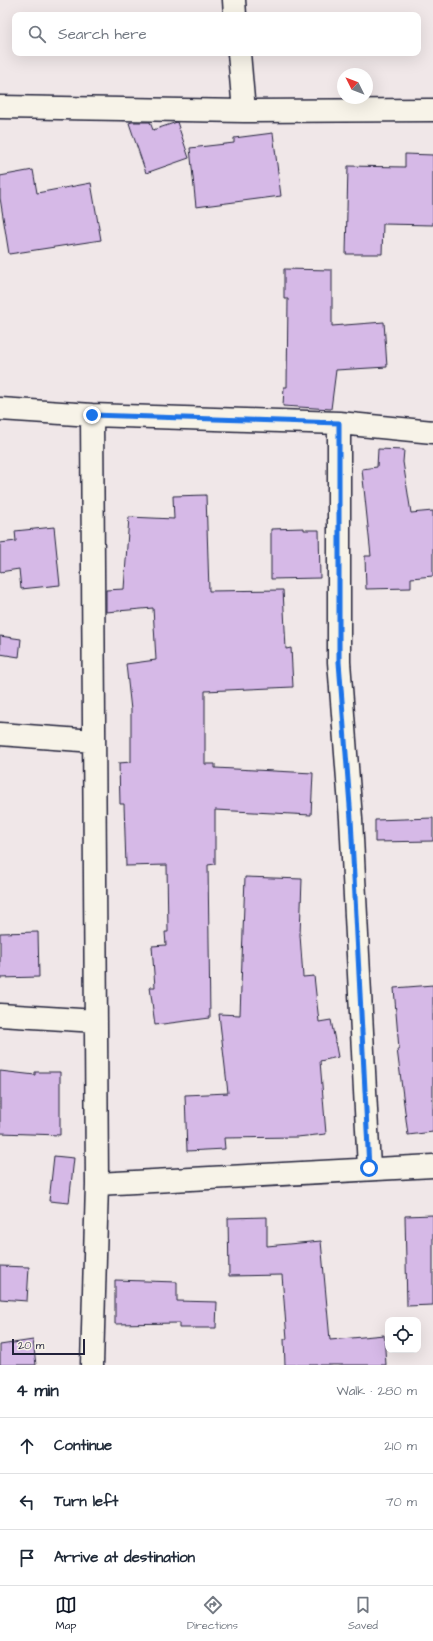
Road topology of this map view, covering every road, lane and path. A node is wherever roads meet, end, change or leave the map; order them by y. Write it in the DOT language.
graph roads {
  1 [pos="234,0"];
  2 [pos="235,12"];
  3 [pos="239,56"];
  4 [pos="0,107"];
  5 [pos="433,110"];
  6 [pos="244,111"];
  7 [pos="0,409"];
  8 [pos="92,415"];
  9 [pos="339,423"];
  10 [pos="433,432"];
  11 [pos="0,734"];
  12 [pos="94,741"];
  13 [pos="0,1015"];
  14 [pos="96,1021"];
  15 [pos="433,1166"];
  16 [pos="369,1168"];
  17 [pos="97,1184"];
  18 [pos="92,1365"];
  1 -- 2 [label="street"];
  3 -- 6 [label="street"];
  4 -- 6 [label="street"];
  5 -- 6 [label="street"];
  7 -- 8 [label="street"];
  8 -- 9 [label="street"];
  8 -- 12 [label="street"];
  9 -- 10 [label="street"];
  9 -- 16 [label="street"];
  11 -- 12 [label="street"];
  12 -- 14 [label="street"];
  13 -- 14 [label="street"];
  14 -- 17 [label="street"];
  15 -- 16 [label="street"];
  16 -- 17 [label="street"];
  17 -- 18 [label="street"];
}
